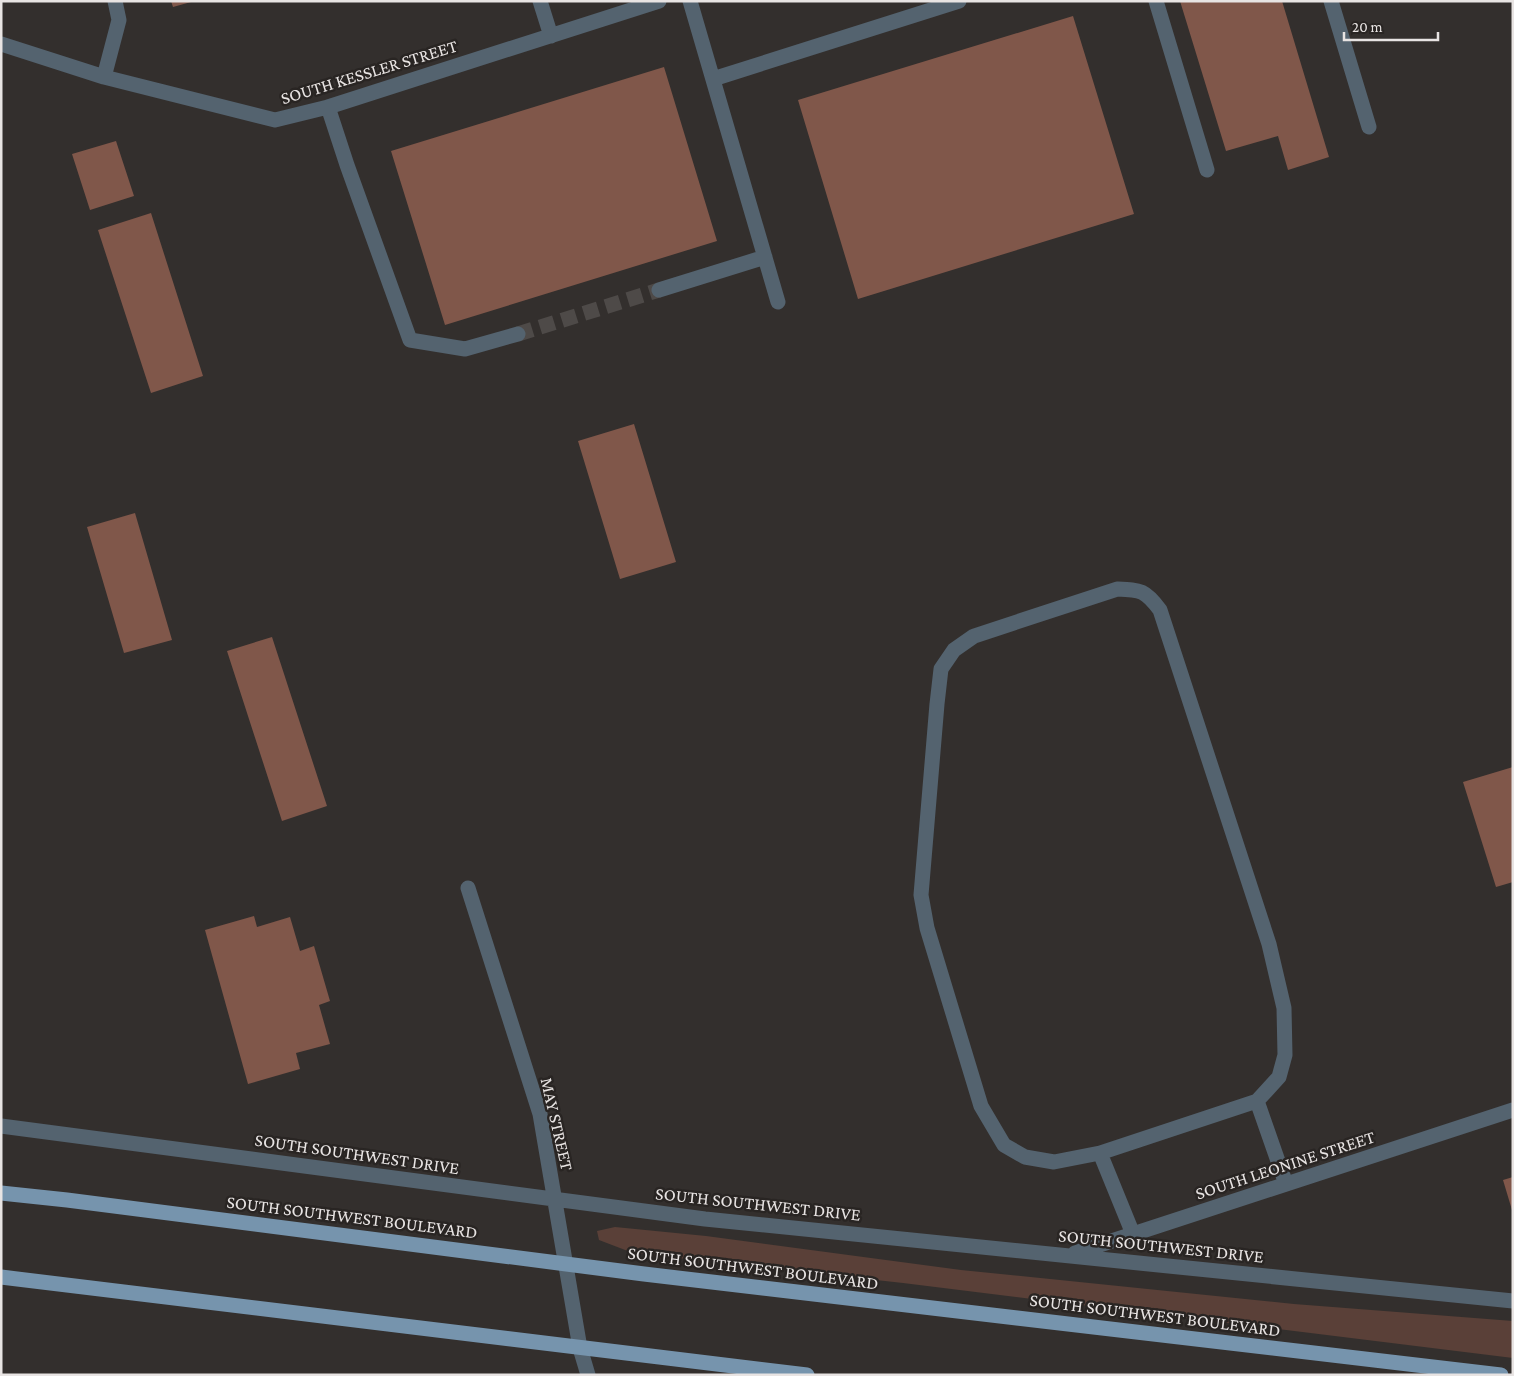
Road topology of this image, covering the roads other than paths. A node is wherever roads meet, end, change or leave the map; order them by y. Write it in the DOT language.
graph roads {
  1 [pos="115,1"];
  2 [pos="540,1"];
  3 [pos="660,1"];
  4 [pos="690,1"];
  5 [pos="960,1"];
  6 [pos="1156,1"];
  7 [pos="1331,1"];
  8 [pos="551,36"];
  9 [pos="1,44"];
  10 [pos="104,77"];
  11 [pos="713,79"];
  12 [pos="328,107"];
  13 [pos="1369,127"];
  14 [pos="1207,170"];
  15 [pos="765,257"];
  16 [pos="659,290"];
  17 [pos="778,302"];
  18 [pos="518,334"];
  19 [pos="468,888"];
  20 [pos="1257,1101"];
  21 [pos="1513,1110"];
  22 [pos="1,1126"];
  23 [pos="1100,1153"];
  24 [pos="1286,1184"];
  25 [pos="1,1193"];
  26 [pos="554,1199"];
  27 [pos="1133,1234"];
  28 [pos="1069,1255"];
  29 [pos="565,1264"];
  30 [pos="1,1277"];
  31 [pos="1513,1301"];
  32 [pos="580,1348"];
  33 [pos="588,1375"];
  34 [pos="807,1375"];
  35 [pos="1501,1375"];
  1 -- 10 [label="street"];
  2 -- 8 [label="street"];
  3 -- 8 [label="street, SOUTH KESSLER STREET"];
  4 -- 11 [label="street"];
  5 -- 11 [label="street"];
  6 -- 14 [label="street"];
  7 -- 13 [label="street"];
  8 -- 12 [label="street, SOUTH KESSLER STREET"];
  9 -- 10 [label="street, SOUTH KESSLER STREET"];
  10 -- 12 [label="street, SOUTH KESSLER STREET"];
  11 -- 15 [label="street"];
  12 -- 18 [label="street"];
  15 -- 16 [label="street"];
  15 -- 17 [label="street"];
  19 -- 26 [label="street, MAY STREET"];
  20 -- 23 [label="street"];
  20 -- 23 [label="street"];
  20 -- 24 [label="street"];
  21 -- 24 [label="street, SOUTH LEONINE STREET"];
  22 -- 26 [label="street, SOUTH SOUTHWEST DRIVE"];
  23 -- 27 [label="street"];
  24 -- 27 [label="street, SOUTH LEONINE STREET"];
  25 -- 29 [label="main road, SOUTH SOUTHWEST BOULEVARD"];
  26 -- 28 [label="street, SOUTH SOUTHWEST DRIVE"];
  26 -- 29 [label="street, MAY STREET"];
  27 -- 28 [label="street, SOUTH LEONINE STREET"];
  28 -- 31 [label="street, SOUTH SOUTHWEST DRIVE"];
  29 -- 32 [label="street, MAY STREET"];
  29 -- 35 [label="main road, SOUTH SOUTHWEST BOULEVARD"];
  30 -- 32 [label="main road"];
  32 -- 33 [label="street, MAY STREET"];
  32 -- 34 [label="main road"];
}
